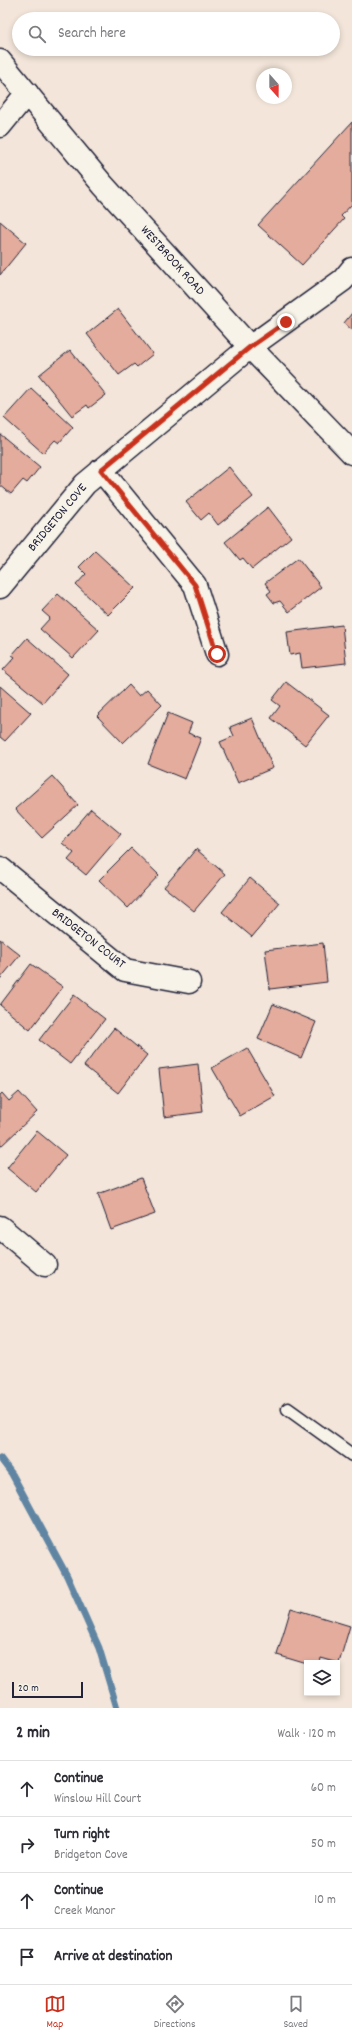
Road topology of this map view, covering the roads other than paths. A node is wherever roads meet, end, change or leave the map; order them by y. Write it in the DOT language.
graph roads {
  1 [pos="0,61"];
  2 [pos="27,93"];
  3 [pos="0,126"];
  4 [pos="352,269"];
  5 [pos="250,347"];
  6 [pos="352,453"];
  7 [pos="101,470"];
  8 [pos="0,587"];
  9 [pos="217,654"];
  10 [pos="0,868"];
  11 [pos="189,982"];
  12 [pos="0,1227"];
  13 [pos="45,1265"];
  14 [pos="288,1409"];
  15 [pos="352,1456"];
  1 -- 2 [label="street, WESTBROOK ROAD"];
  2 -- 3 [label="street"];
  2 -- 5 [label="street, WESTBROOK ROAD"];
  4 -- 5 [label="street, BRIDGETON COVE"];
  5 -- 6 [label="street, WESTBROOK ROAD"];
  5 -- 7 [label="street, BRIDGETON COVE"];
  7 -- 8 [label="street, BRIDGETON COVE"];
  7 -- 9 [label="street"];
  10 -- 11 [label="street, BRIDGETON COURT"];
  12 -- 13 [label="street"];
  14 -- 15 [label="lane"];
}
